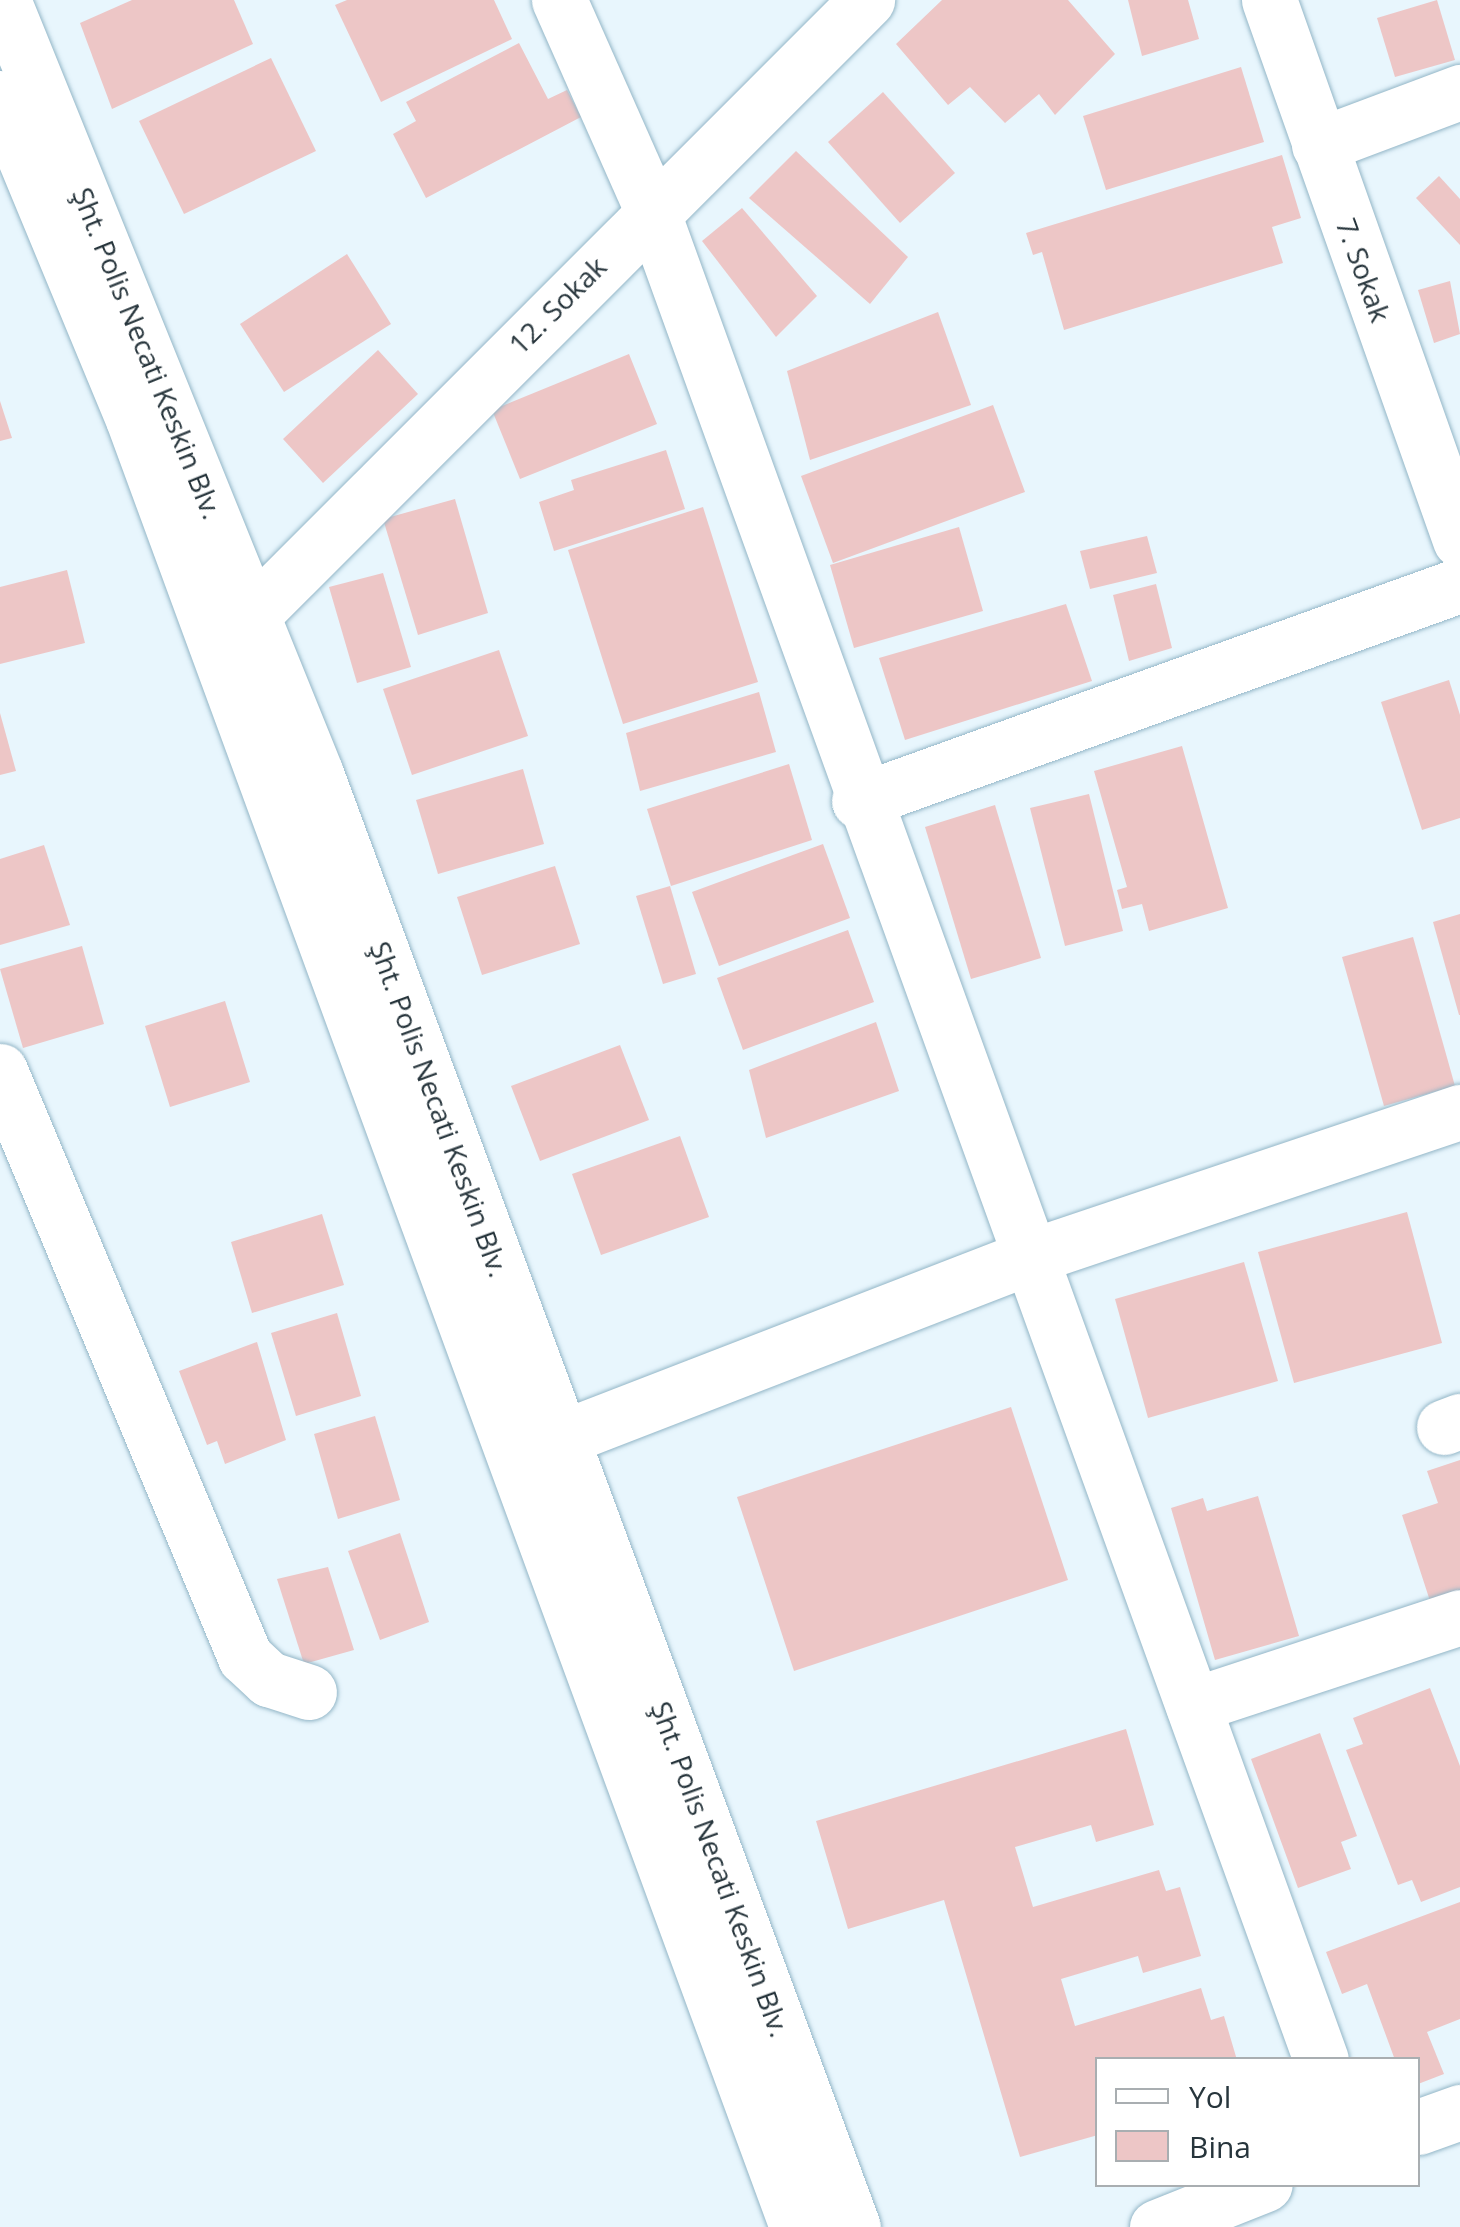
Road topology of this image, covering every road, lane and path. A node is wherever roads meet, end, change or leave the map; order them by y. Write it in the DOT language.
graph roads {
  1 [pos="3,0"];
  2 [pos="559,0"];
  3 [pos="867,0"];
  4 [pos="1269,0"];
  5 [pos="1460,92"];
  6 [pos="0,98"];
  7 [pos="1320,145"];
  8 [pos="652,208"];
  9 [pos="1460,537"];
  10 [pos="1460,584"];
  11 [pos="252,615"];
  12 [pos="859,801"];
  13 [pos="0,1071"];
  14 [pos="1460,1112"];
  15 [pos="1032,1256"];
  16 [pos="538,1447"];
  17 [pos="1460,1617"];
  18 [pos="309,1692"];
  19 [pos="1193,1705"];
  20 [pos="1320,2057"];
  21 [pos="1460,2112"];
  22 [pos="1420,2126"];
  23 [pos="1257,2187"];
  24 [pos="797,2227"];
  25 [pos="852,2227"];
  26 [pos="1157,2227"];
  1 -- 11 [label="street, Şht. Polis Necati Keskin Blv."];
  2 -- 8 [label="street"];
  3 -- 8 [label="street, 12. Sokak"];
  4 -- 7 [label="street, 7. Sokak"];
  5 -- 7 [label="street"];
  6 -- 16 [label="street, Şht. Polis Necati Keskin Blv."];
  7 -- 9 [label="street, 7. Sokak"];
  8 -- 11 [label="street, 12. Sokak"];
  8 -- 12 [label="street"];
  10 -- 12 [label="street"];
  11 -- 16 [label="street, Şht. Polis Necati Keskin Blv."];
  12 -- 15 [label="street"];
  13 -- 18 [label="street"];
  14 -- 15 [label="street"];
  15 -- 16 [label="street"];
  15 -- 19 [label="street"];
  16 -- 24 [label="street, Şht. Polis Necati Keskin Blv."];
  16 -- 25 [label="street, Şht. Polis Necati Keskin Blv."];
  17 -- 19 [label="street"];
  19 -- 20 [label="street"];
  21 -- 22 [label="street"];
  23 -- 26 [label="street"];
}
